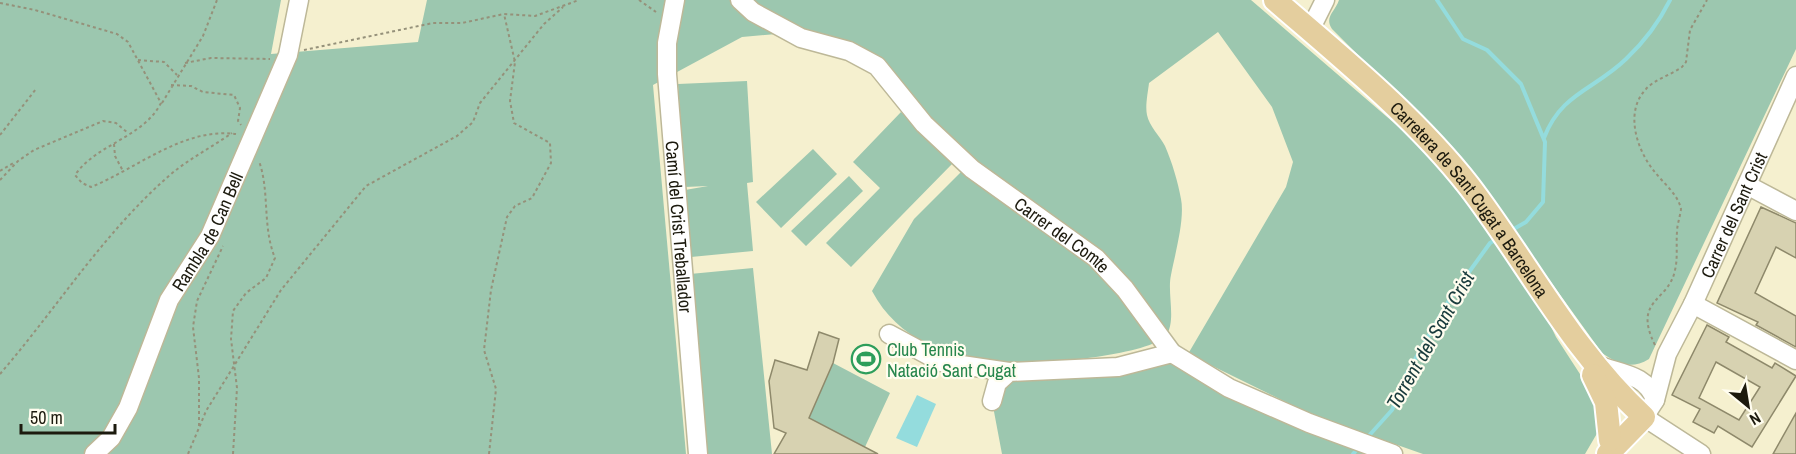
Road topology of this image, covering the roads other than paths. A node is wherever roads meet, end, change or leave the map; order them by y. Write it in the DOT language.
graph roads {
  1 [pos="299,0"];
  2 [pos="675,0"];
  3 [pos="740,0"];
  4 [pos="1275,0"];
  5 [pos="1325,0"];
  6 [pos="1310,30"];
  7 [pos="1796,76"];
  8 [pos="1747,185"];
  9 [pos="1796,211"];
  10 [pos="1693,304"];
  11 [pos="1562,319"];
  12 [pos="889,334"];
  13 [pos="1172,353"];
  14 [pos="1666,354"];
  15 [pos="1796,360"];
  16 [pos="1597,365"];
  17 [pos="1009,372"];
  18 [pos="1640,380"];
  19 [pos="1622,396"];
  20 [pos="992,401"];
  21 [pos="1650,409"];
  22 [pos="1606,449"];
  23 [pos="94,454"];
  24 [pos="698,454"];
  25 [pos="1393,454"];
  26 [pos="1701,454"];
  1 -- 23 [label="street, Rambla de Can Bell"];
  2 -- 24 [label="street, Camí del Crist Treballador"];
  3 -- 13 [label="street, Carrer del Comte"];
  4 -- 6 [label="main road, Carretera de Sant Cugat a Barcelona"];
  5 -- 6 [label="street"];
  6 -- 11 [label="main road, Carretera de Sant Cugat a Barcelona"];
  7 -- 8 [label="street, Carrer del Sant Crist"];
  8 -- 9 [label="street"];
  8 -- 10 [label="street, Carrer del Sant Crist"];
  10 -- 14 [label="street, Carrer del Sant Crist"];
  10 -- 15 [label="street"];
  11 -- 16 [label="main road, Carretera de Sant Cugat a Barcelona"];
  11 -- 22 [label="main road"];
  12 -- 17 [label="street"];
  13 -- 17 [label="street"];
  13 -- 25 [label="street, Carrer del Comte"];
  14 -- 18 [label="street, Carrer del Sant Crist"];
  14 -- 21 [label="street, Carrer del Sant Crist"];
  16 -- 18 [label="street"];
  16 -- 19 [label="main road, Carretera de Sant Cugat a Barcelona"];
  17 -- 20 [label="street"];
  18 -- 19 [label="street, Carrer del Sant Crist"];
  18 -- 21 [label="street"];
  19 -- 21 [label="main road, Carretera de Sant Cugat a Barcelona"];
  19 -- 22 [label="main road"];
  21 -- 22 [label="main road"];
  21 -- 26 [label="street"];
}
